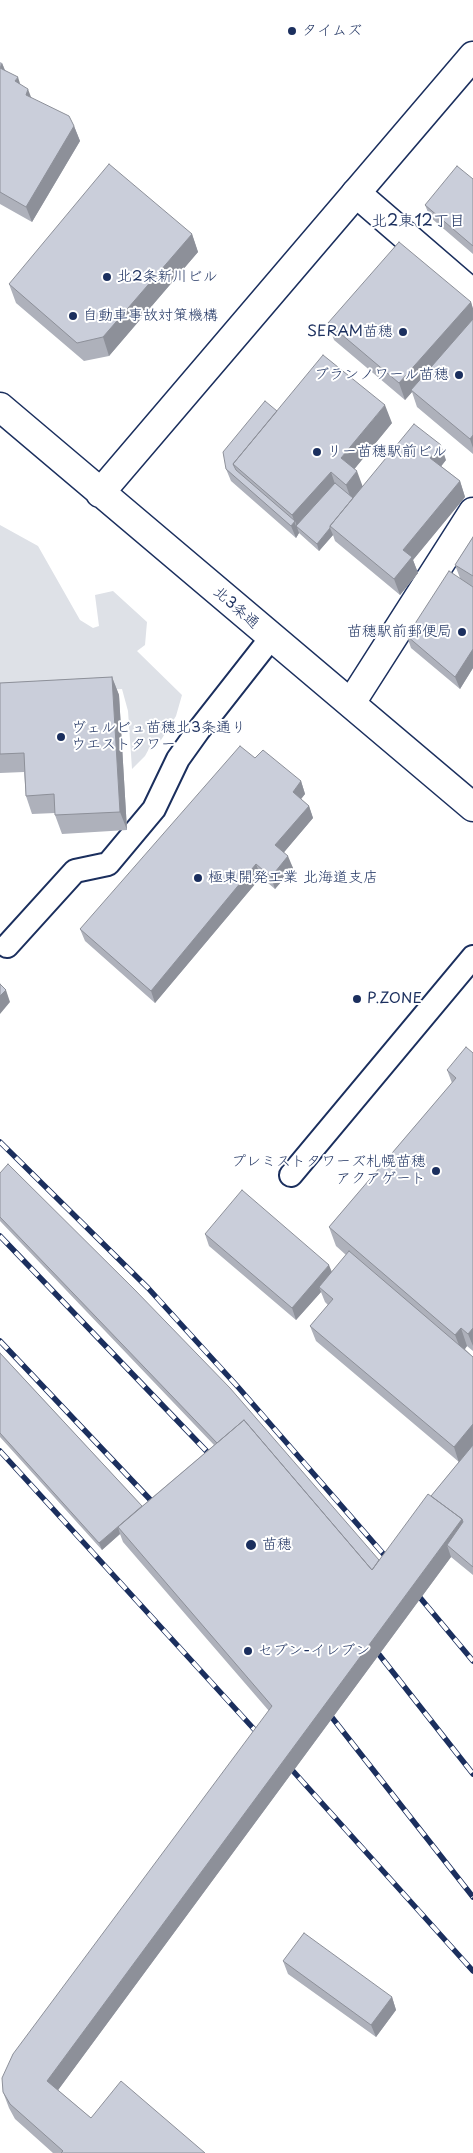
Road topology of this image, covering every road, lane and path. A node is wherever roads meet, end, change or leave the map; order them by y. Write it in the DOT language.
graph roads {
  1 [pos="473,56"];
  2 [pos="356,193"];
  3 [pos="473,294"];
  4 [pos="0,407"];
  5 [pos="100,493"];
  6 [pos="473,512"];
  7 [pos="271,638"];
  8 [pos="352,703"];
  9 [pos="473,806"];
  10 [pos="7,946"];
  11 [pos="473,957"];
  12 [pos="291,1175"];
  1 -- 2 [label="street"];
  2 -- 3 [label="street"];
  2 -- 5 [label="street"];
  4 -- 5 [label="street, 北3条通"];
  5 -- 7 [label="street, 北3条通"];
  6 -- 8 [label="street"];
  7 -- 8 [label="street, 北3条通"];
  7 -- 10 [label="lane"];
  8 -- 9 [label="street, 北3条通"];
  11 -- 12 [label="lane"];
}
